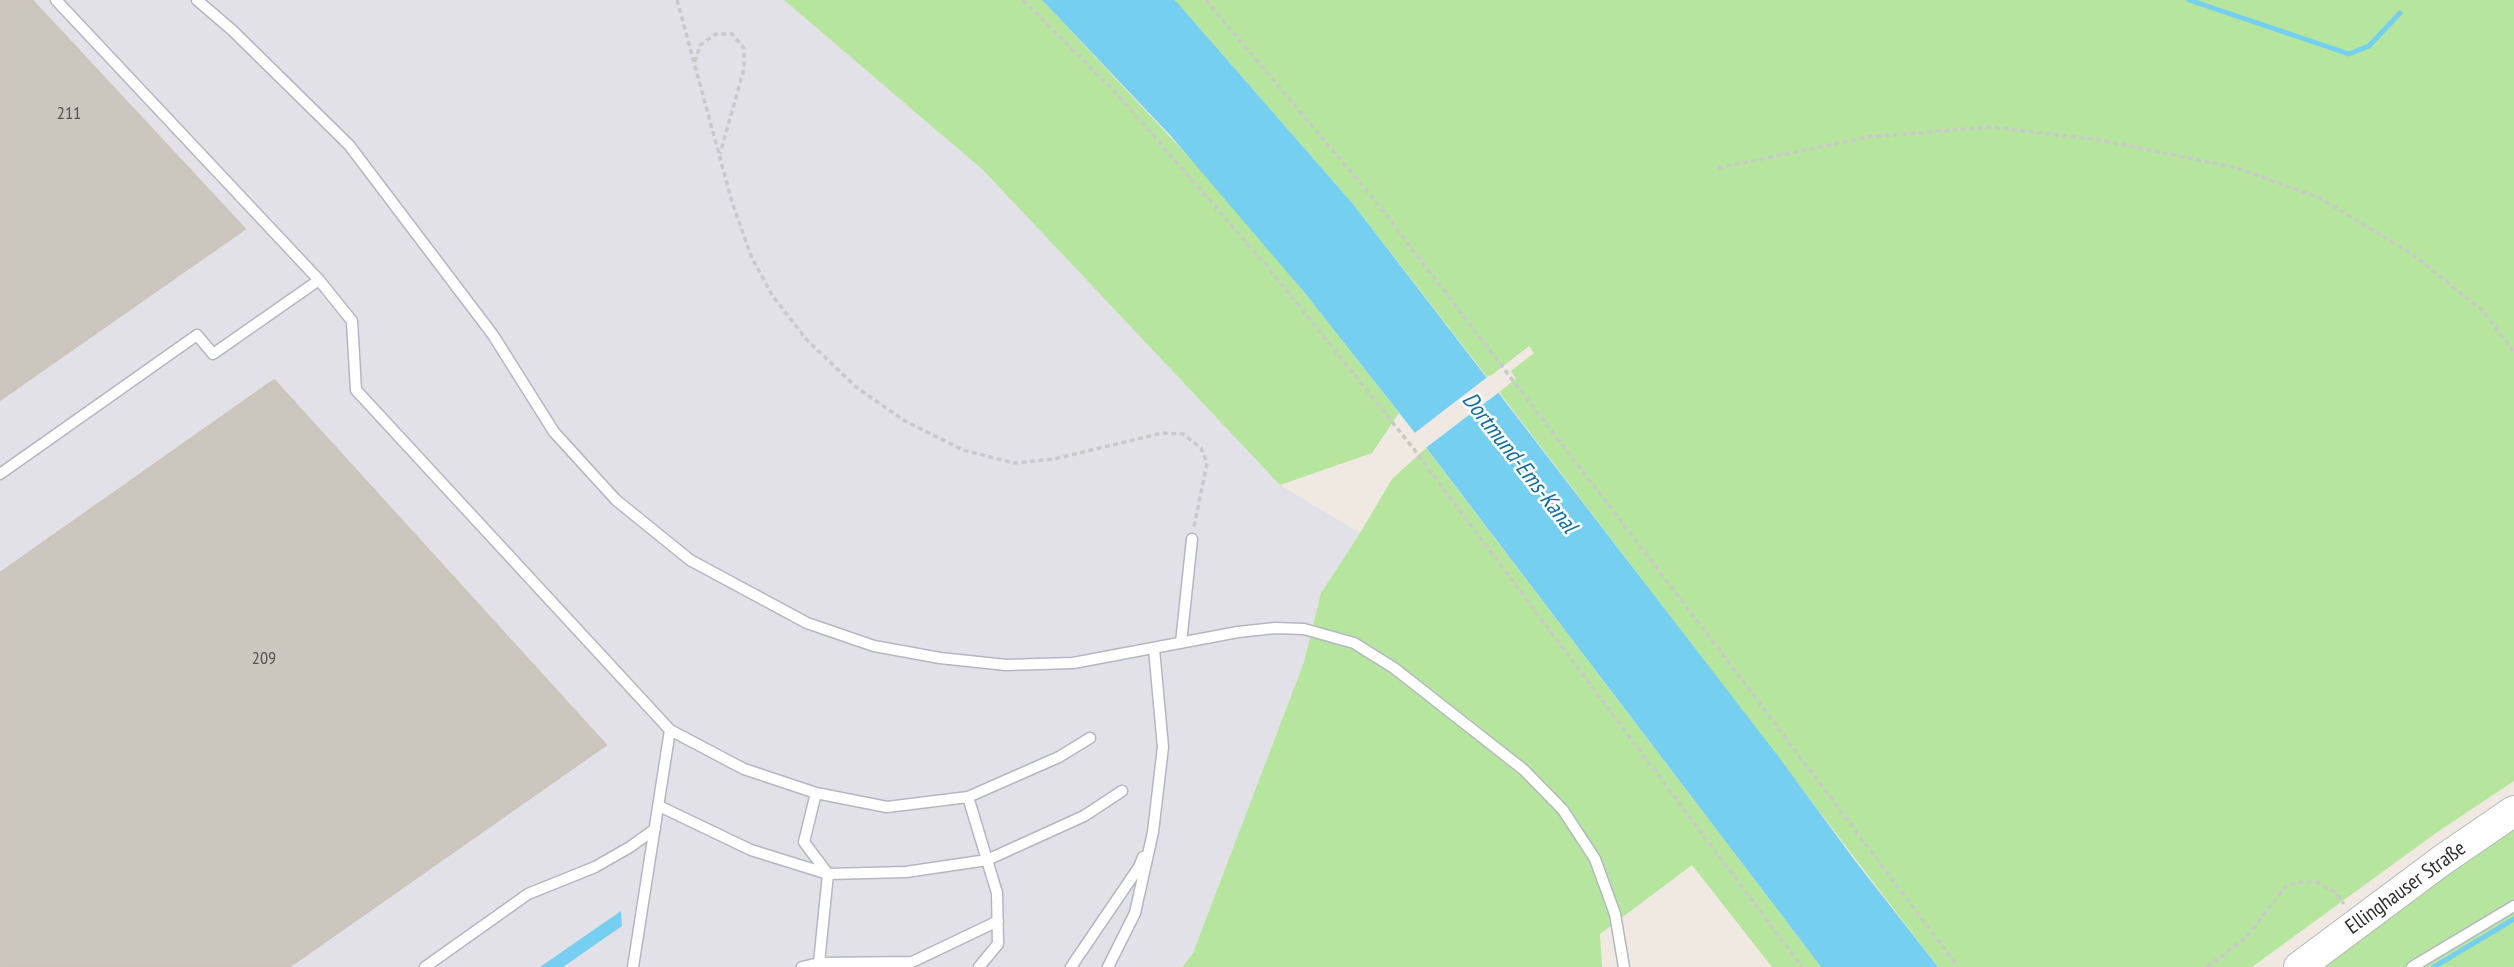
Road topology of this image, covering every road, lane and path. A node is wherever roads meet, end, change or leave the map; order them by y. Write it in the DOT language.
graph roads {
  1 [pos="56,0"];
  2 [pos="197,0"];
  3 [pos="677,0"];
  4 [pos="1023,0"];
  5 [pos="1206,0"];
  6 [pos="694,63"];
  7 [pos="720,156"];
  8 [pos="1718,168"];
  9 [pos="319,280"];
  10 [pos="2514,352"];
  11 [pos="0,474"];
  12 [pos="1192,540"];
  13 [pos="1181,643"];
  14 [pos="1154,649"];
  15 [pos="670,730"];
  16 [pos="1090,738"];
  17 [pos="1122,791"];
  18 [pos="816,793"];
  19 [pos="968,797"];
  20 [pos="659,806"];
  21 [pos="2514,811"];
  22 [pos="655,829"];
  23 [pos="1153,832"];
  24 [pos="987,860"];
  25 [pos="828,874"];
  26 [pos="2514,906"];
  27 [pos="998,920"];
  28 [pos="2358,923"];
  29 [pos="819,963"];
  30 [pos="425,967"];
  31 [pos="633,967"];
  32 [pos="802,967"];
  33 [pos="979,967"];
  34 [pos="1071,967"];
  35 [pos="1108,967"];
  36 [pos="1624,967"];
  37 [pos="1802,967"];
  38 [pos="1958,967"];
  39 [pos="2207,967"];
  40 [pos="2299,967"];
  41 [pos="2412,967"];
  1 -- 9 [label="lane"];
  2 -- 14 [label="lane"];
  3 -- 6 [label="path"];
  4 -- 37 [label="path"];
  5 -- 38 [label="path"];
  6 -- 7 [label="path"];
  6 -- 7 [label="path"];
  7 -- 12 [label="path"];
  8 -- 10 [label="path"];
  9 -- 11 [label="lane"];
  9 -- 15 [label="lane"];
  12 -- 13 [label="lane"];
  13 -- 14 [label="lane"];
  13 -- 36 [label="lane"];
  14 -- 23 [label="lane"];
  15 -- 18 [label="lane"];
  15 -- 20 [label="lane"];
  16 -- 19 [label="lane"];
  17 -- 24 [label="lane"];
  18 -- 19 [label="lane"];
  18 -- 25 [label="lane"];
  19 -- 24 [label="lane"];
  20 -- 22 [label="lane"];
  20 -- 25 [label="lane"];
  21 -- 28 [label="main road, Ellinghauser Straße"];
  22 -- 30 [label="lane"];
  22 -- 31 [label="lane"];
  23 -- 34 [label="lane"];
  23 -- 35 [label="lane"];
  24 -- 25 [label="lane"];
  24 -- 27 [label="lane"];
  25 -- 29 [label="lane"];
  26 -- 41 [label="lane"];
  27 -- 29 [label="lane"];
  27 -- 33 [label="lane"];
  28 -- 39 [label="path"];
  28 -- 40 [label="main road, Ellinghauser Straße"];
  29 -- 32 [label="lane"];
}
